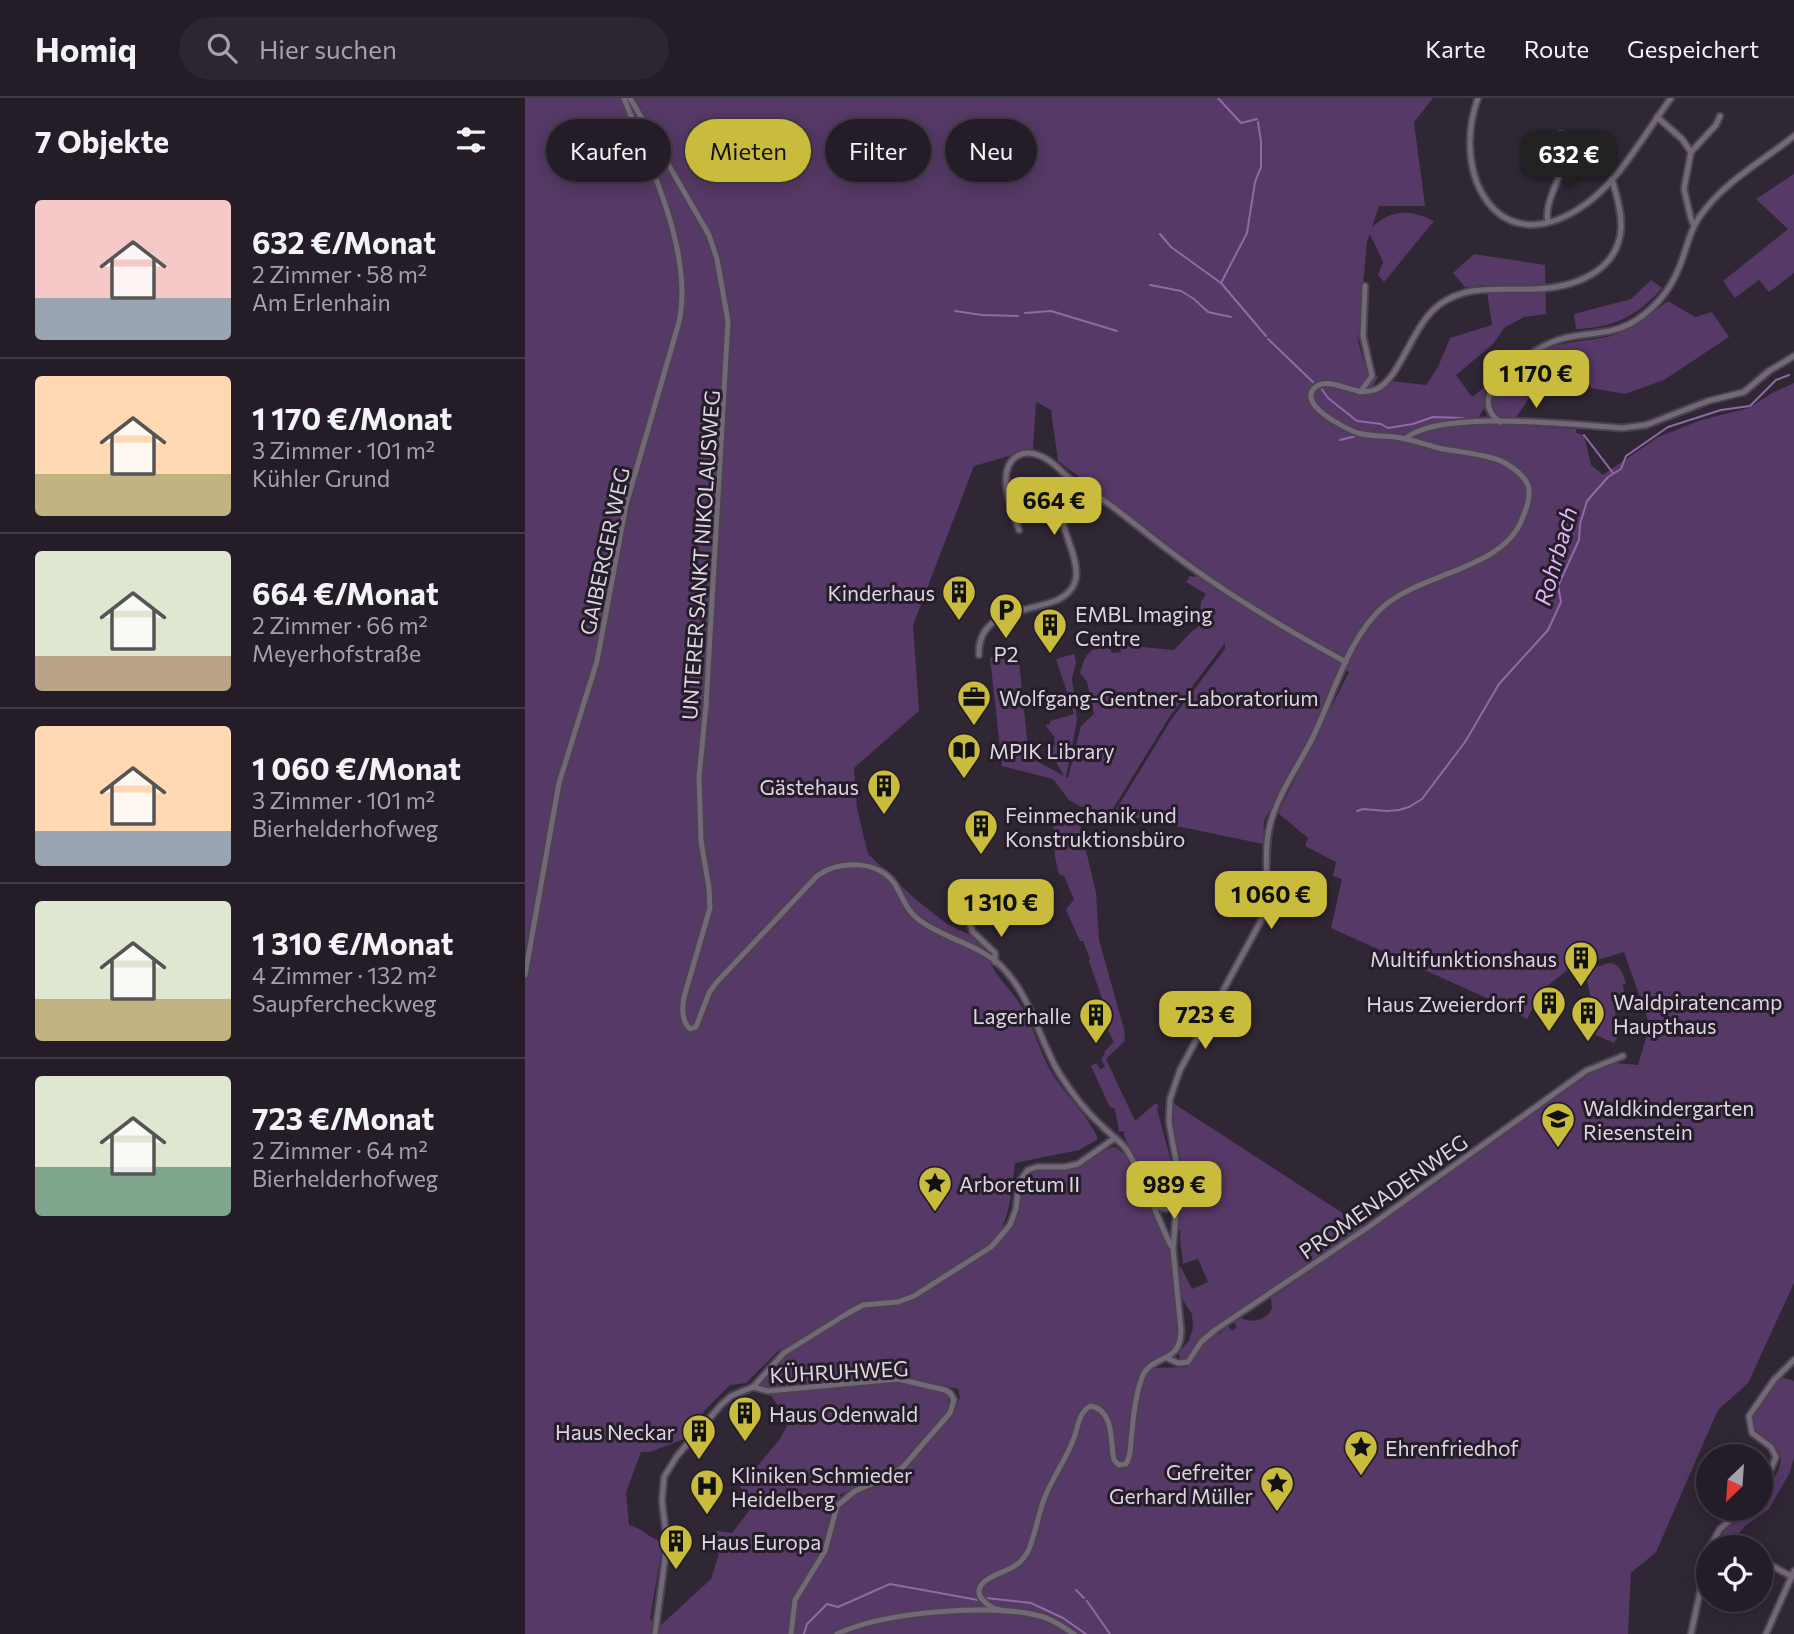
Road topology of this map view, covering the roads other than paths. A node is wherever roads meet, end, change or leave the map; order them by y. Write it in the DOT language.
graph roads {
  1 [pos="624,98"];
  2 [pos="630,98"];
  3 [pos="1478,98"];
  4 [pos="1671,98"];
  5 [pos="1657,117"];
  6 [pos="1720,118"];
  7 [pos="1794,136"];
  8 [pos="1691,152"];
  9 [pos="1564,160"];
  10 [pos="1612,179"];
  11 [pos="1548,222"];
  12 [pos="1694,225"];
  13 [pos="1365,286"];
  14 [pos="1794,356"];
  15 [pos="1360,392"];
  16 [pos="1487,407"];
  17 [pos="1476,422"];
  18 [pos="1500,422"];
  19 [pos="1405,439"];
  20 [pos="1074,482"];
  21 [pos="1098,496"];
  22 [pos="1063,502"];
  23 [pos="1019,530"];
  24 [pos="979,655"];
  25 [pos="1346,662"];
  26 [pos="969,922"];
  27 [pos="995,961"];
  28 [pos="525,975"];
  29 [pos="1623,1056"];
  30 [pos="1115,1138"];
  31 [pos="1178,1202"];
  32 [pos="1152,1205"];
  33 [pos="1173,1249"];
  34 [pos="1167,1358"];
  35 [pos="1794,1360"];
  36 [pos="753,1388"];
  37 [pos="1767,1444"];
  38 [pos="1730,1521"];
  39 [pos="1717,1535"];
  40 [pos="1773,1566"];
  41 [pos="1793,1575"];
  42 [pos="1000,1610"];
  43 [pos="1696,1610"];
  44 [pos="655,1634"];
  45 [pos="792,1634"];
  46 [pos="837,1634"];
  47 [pos="1074,1634"];
  48 [pos="1691,1634"];
  49 [pos="1766,1634"];
  1 -- 28 [label="street, GAIBERGER WEG"];
  2 -- 27 [label="street, UNTERER SANKT NIKOLAUSWEG"];
  3 -- 11 [label="street"];
  4 -- 5 [label="street"];
  5 -- 8 [label="street"];
  5 -- 10 [label="street"];
  6 -- 8 [label="street"];
  7 -- 12 [label="street"];
  8 -- 12 [label="street"];
  9 -- 11 [label="street"];
  10 -- 11 [label="street"];
  10 -- 15 [label="street"];
  12 -- 16 [label="street"];
  13 -- 15 [label="street"];
  14 -- 18 [label="street"];
  15 -- 19 [label="street"];
  16 -- 17 [label="street"];
  16 -- 18 [label="street"];
  17 -- 18 [label="street"];
  17 -- 19 [label="street"];
  19 -- 25 [label="street"];
  20 -- 21 [label="street"];
  20 -- 22 [label="street"];
  20 -- 23 [label="street"];
  21 -- 22 [label="street"];
  21 -- 25 [label="street"];
  22 -- 24 [label="street"];
  25 -- 31 [label="street"];
  26 -- 27 [label="street"];
  27 -- 30 [label="street"];
  29 -- 34 [label="street, PROMENADENWEG"];
  30 -- 32 [label="street"];
  30 -- 36 [label="street"];
  31 -- 32 [label="street"];
  31 -- 33 [label="street"];
  32 -- 33 [label="street"];
  33 -- 34 [label="street"];
  34 -- 42 [label="street"];
  35 -- 37 [label="street"];
  36 -- 44 [label="street"];
  36 -- 45 [label="street, KÜHRUHWEG"];
  38 -- 39 [label="street"];
  40 -- 41 [label="street"];
  41 -- 49 [label="street"];
  42 -- 46 [label="street"];
  42 -- 47 [label="street"];
  43 -- 48 [label="street"];
}
